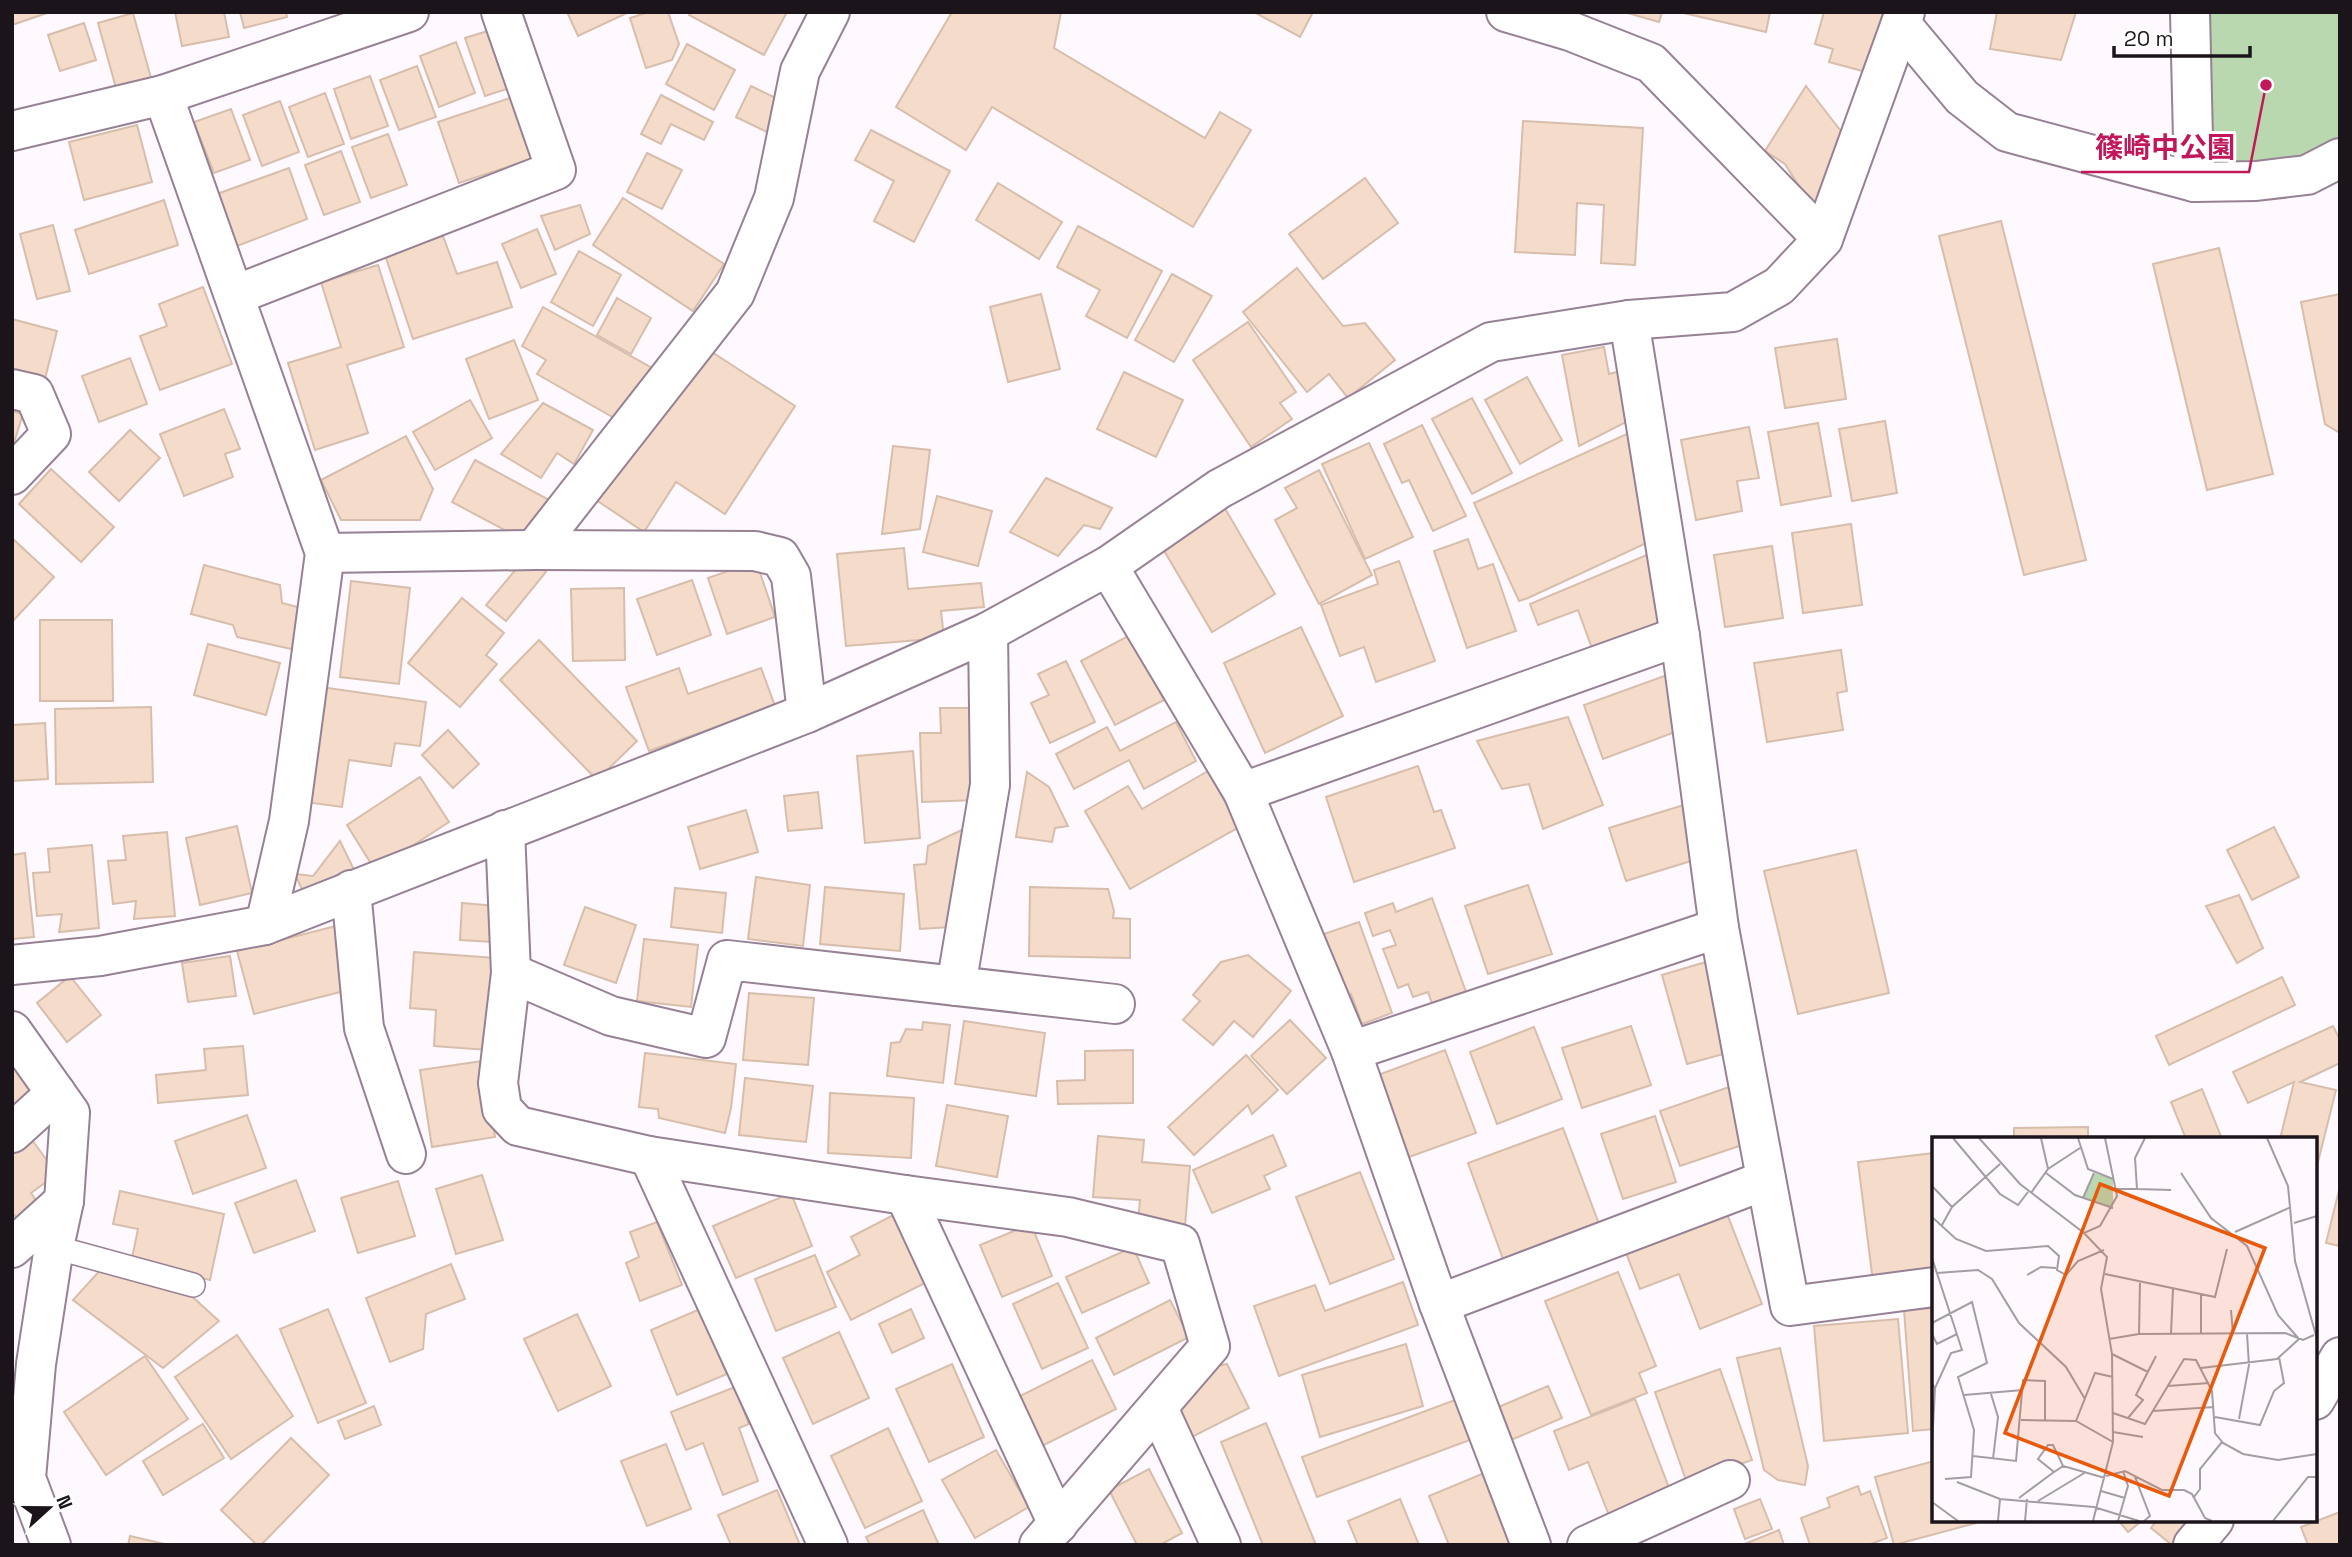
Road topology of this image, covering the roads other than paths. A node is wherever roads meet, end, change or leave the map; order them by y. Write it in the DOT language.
graph roads {
  1 [pos="501,12"];
  2 [pos="830,12"];
  3 [pos="1506,12"];
  4 [pos="2190,12"];
  5 [pos="407,13"];
  6 [pos="1903,18"];
  7 [pos="163,94"];
  8 [pos="12,131"];
  9 [pos="2340,158"];
  10 [pos="2194,182"];
  11 [pos="1823,239"];
  12 [pos="235,295"];
  13 [pos="1629,320"];
  14 [pos="12,389"];
  15 [pos="12,475"];
  16 [pos="534,550"];
  17 [pos="325,553"];
  18 [pos="1108,566"];
  19 [pos="988,632"];
  20 [pos="1679,636"];
  21 [pos="807,713"];
  22 [pos="1243,792"];
  23 [pos="506,830"];
  24 [pos="351,890"];
  25 [pos="265,925"];
  26 [pos="1719,929"];
  27 [pos="12,965"];
  28 [pos="511,973"];
  29 [pos="956,986"];
  30 [pos="1115,1004"];
  31 [pos="12,1031"];
  32 [pos="1351,1051"];
  33 [pos="56,1093"];
  34 [pos="12,1133"];
  35 [pos="406,1154"];
  36 [pos="649,1156"];
  37 [pos="1766,1180"];
  38 [pos="905,1195"];
  39 [pos="64,1201"];
  40 [pos="54,1247"];
  41 [pos="12,1248"];
  42 [pos="193,1285"];
  43 [pos="1932,1286"];
  44 [pos="1439,1304"];
  45 [pos="2340,1357"];
  46 [pos="2317,1397"];
  47 [pos="1158,1408"];
  48 [pos="1730,1480"];
  49 [pos="2212,1522"];
  50 [pos="1048,1535"];
  51 [pos="51,1545"];
  52 [pos="828,1545"];
  53 [pos="1221,1545"];
  54 [pos="1531,1545"];
  55 [pos="1587,1545"];
  56 [pos="2193,1545"];
  1 -- 12 [label="street"];
  2 -- 16 [label="street"];
  3 -- 11 [label="street"];
  4 -- 10 [label="street"];
  5 -- 7 [label="street"];
  6 -- 10 [label="street"];
  6 -- 11 [label="street"];
  7 -- 8 [label="street"];
  7 -- 12 [label="street"];
  9 -- 10 [label="street"];
  11 -- 13 [label="street"];
  12 -- 17 [label="street"];
  13 -- 18 [label="street"];
  13 -- 20 [label="street"];
  14 -- 15 [label="street"];
  16 -- 17 [label="street"];
  16 -- 21 [label="street"];
  17 -- 25 [label="street"];
  18 -- 19 [label="street"];
  18 -- 22 [label="street"];
  19 -- 21 [label="street"];
  19 -- 29 [label="street"];
  20 -- 22 [label="street"];
  20 -- 26 [label="street"];
  21 -- 23 [label="street"];
  22 -- 32 [label="street"];
  23 -- 24 [label="street"];
  23 -- 28 [label="street"];
  24 -- 25 [label="street"];
  24 -- 35 [label="street"];
  25 -- 27 [label="street"];
  26 -- 32 [label="street"];
  26 -- 37 [label="street"];
  28 -- 29 [label="street"];
  28 -- 36 [label="street"];
  29 -- 30 [label="street"];
  31 -- 33 [label="street"];
  32 -- 44 [label="street"];
  33 -- 34 [label="street"];
  33 -- 39 [label="street"];
  36 -- 38 [label="street"];
  36 -- 52 [label="street"];
  37 -- 43 [label="street"];
  37 -- 44 [label="street"];
  38 -- 47 [label="street"];
  38 -- 50 [label="street"];
  39 -- 40 [label="street"];
  39 -- 41 [label="street"];
  40 -- 42 [label="lane"];
  40 -- 51 [label="street"];
  44 -- 54 [label="street"];
  45 -- 46 [label="street"];
  47 -- 50 [label="street"];
  47 -- 53 [label="street"];
  48 -- 55 [label="street"];
  49 -- 56 [label="street"];
}
